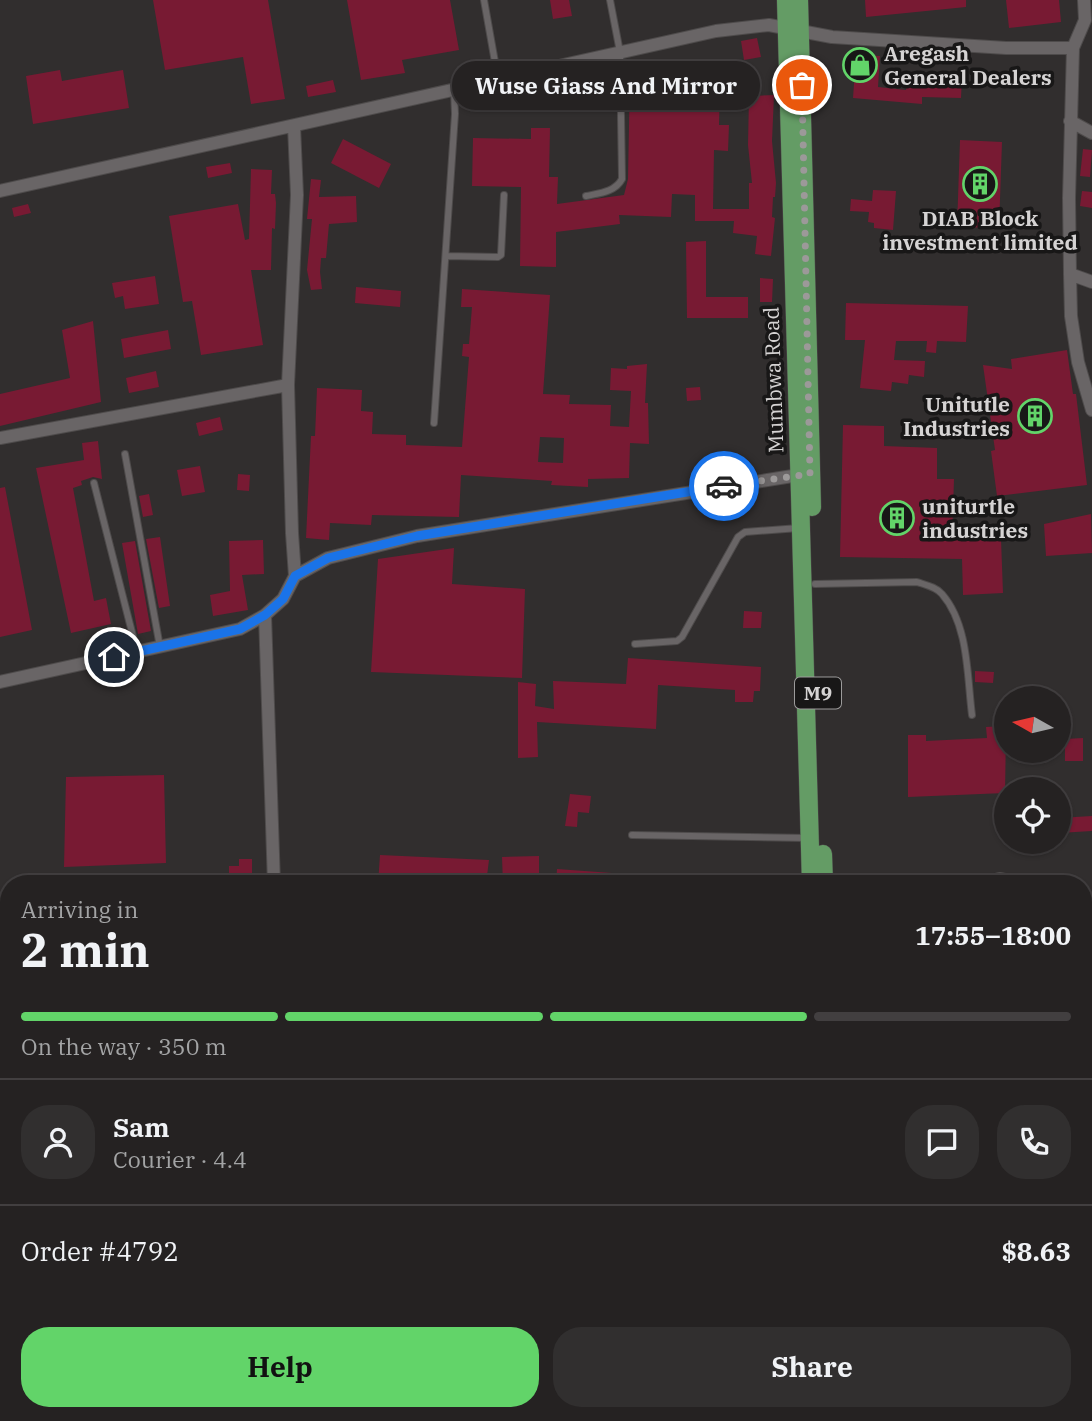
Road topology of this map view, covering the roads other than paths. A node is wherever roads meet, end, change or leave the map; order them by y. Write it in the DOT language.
graph roads {
  1 [pos="485,0"];
  2 [pos="610,0"];
  3 [pos="786,0"];
  4 [pos="799,0"];
  5 [pos="1084,0"];
  6 [pos="1088,20"];
  7 [pos="794,29"];
  8 [pos="1073,48"];
  9 [pos="620,52"];
  10 [pos="498,79"];
  11 [pos="454,88"];
  12 [pos="1070,121"];
  13 [pos="294,126"];
  14 [pos="1092,133"];
  15 [pos="0,191"];
  16 [pos="504,195"];
  17 [pos="586,196"];
  18 [pos="446,256"];
  19 [pos="1070,274"];
  20 [pos="1092,282"];
  21 [pos="288,385"];
  22 [pos="1092,410"];
  23 [pos="434,423"];
  24 [pos="0,438"];
  25 [pos="124,454"];
  26 [pos="804,474"];
  27 [pos="94,484"];
  28 [pos="801,528"];
  29 [pos="295,576"];
  30 [pos="815,584"];
  31 [pos="265,615"];
  32 [pos="635,644"];
  33 [pos="160,647"];
  34 [pos="137,652"];
  35 [pos="0,682"];
  36 [pos="972,715"];
  37 [pos="632,835"];
  38 [pos="810,838"];
  39 [pos="274,875"];
  40 [pos="811,875"];
  41 [pos="824,875"];
  1 -- 10 [label="lane"];
  2 -- 9 [label="lane"];
  3 -- 7 [label="main road, Mumbwa Road / M9"];
  4 -- 7 [label="main road, Mumbwa Road / M9"];
  5 -- 6 [label="street"];
  6 -- 8 [label="street"];
  7 -- 8 [label="street"];
  7 -- 9 [label="street"];
  7 -- 26 [label="main road, Mumbwa Road / M9"];
  8 -- 12 [label="street"];
  9 -- 10 [label="street"];
  9 -- 17 [label="lane"];
  10 -- 11 [label="street"];
  11 -- 13 [label="street"];
  11 -- 18 [label="lane"];
  12 -- 14 [label="street"];
  12 -- 19 [label="street"];
  13 -- 15 [label="street"];
  13 -- 21 [label="street"];
  16 -- 18 [label="lane"];
  18 -- 23 [label="lane"];
  19 -- 20 [label="street"];
  19 -- 22 [label="street"];
  21 -- 24 [label="street"];
  21 -- 29 [label="street"];
  25 -- 33 [label="lane"];
  26 -- 28 [label="main road, Mumbwa Road / M9"];
  26 -- 29 [label="street"];
  26 -- 30 [label="main road, Mumbwa Road / M9"];
  27 -- 34 [label="lane"];
  28 -- 32 [label="lane"];
  28 -- 38 [label="main road, Mumbwa Road / M9"];
  29 -- 31 [label="street"];
  30 -- 36 [label="lane"];
  30 -- 41 [label="main road, Mumbwa Road / M9"];
  31 -- 33 [label="street"];
  31 -- 39 [label="street"];
  33 -- 34 [label="street"];
  34 -- 35 [label="street"];
  37 -- 38 [label="lane"];
  38 -- 40 [label="main road, Mumbwa Road / M9"];
}
